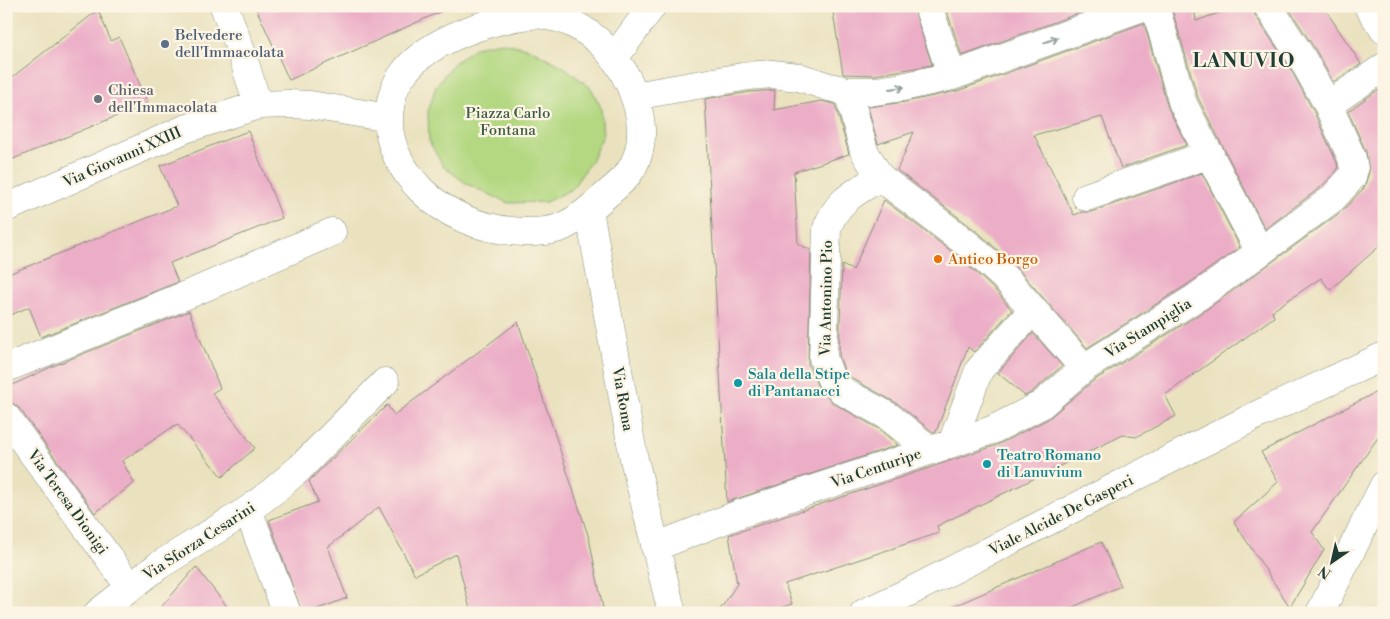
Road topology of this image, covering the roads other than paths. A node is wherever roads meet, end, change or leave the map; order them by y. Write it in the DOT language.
graph roads {
  1 [pos="224,6"];
  2 [pos="652,6"];
  3 [pos="928,6"];
  4 [pos="1145,6"];
  5 [pos="1155,6"];
  6 [pos="1268,6"];
  7 [pos="1368,6"];
  8 [pos="1384,30"];
  9 [pos="615,58"];
  10 [pos="1384,67"];
  11 [pos="952,76"];
  12 [pos="848,91"];
  13 [pos="634,96"];
  14 [pos="258,105"];
  15 [pos="1328,105"];
  16 [pos="388,118"];
  17 [pos="1210,154"];
  18 [pos="880,177"];
  19 [pos="1086,197"];
  20 [pos="6,208"];
  21 [pos="589,210"];
  22 [pos="332,232"];
  23 [pos="1260,252"];
  24 [pos="1033,310"];
  25 [pos="1384,356"];
  26 [pos="6,368"];
  27 [pos="1084,368"];
  28 [pos="385,382"];
  29 [pos="6,417"];
  30 [pos="941,446"];
  31 [pos="1384,485"];
  32 [pos="248,510"];
  33 [pos="655,547"];
  34 [pos="130,587"];
  35 [pos="98,613"];
  36 [pos="287,613"];
  37 [pos="672,613"];
  38 [pos="864,613"];
  39 [pos="1320,613"];
  1 -- 14 [label="street"];
  2 -- 9 [label="street"];
  3 -- 11 [label="street"];
  11 -- 4 [label="street, one-way"];
  5 -- 17 [label="street"];
  6 -- 15 [label="street, Via Stampiglia"];
  7 -- 8 [label="street"];
  9 -- 13 [label="street"];
  9 -- 16 [label="street"];
  10 -- 15 [label="street"];
  12 -- 11 [label="street, one-way"];
  12 -- 13 [label="street"];
  12 -- 18 [label="street"];
  13 -- 21 [label="street"];
  14 -- 16 [label="street, Via Giovanni XXIII"];
  14 -- 20 [label="street, Via Giovanni XXIII"];
  15 -- 23 [label="street, Via Stampiglia"];
  16 -- 21 [label="street"];
  17 -- 19 [label="street"];
  17 -- 23 [label="street"];
  18 -- 24 [label="street"];
  18 -- 30 [label="street, Via Antonino Pio"];
  21 -- 33 [label="street, Via Roma"];
  22 -- 26 [label="street"];
  23 -- 27 [label="street, Via Stampiglia"];
  24 -- 27 [label="street"];
  24 -- 30 [label="street"];
  25 -- 38 [label="street, Viale Alcide De Gasperi"];
  27 -- 30 [label="street, Via Centuripe"];
  28 -- 32 [label="street, Via Sforza Cesarini"];
  29 -- 34 [label="street, Via Teresa Dionigi"];
  30 -- 33 [label="street, Via Centuripe"];
  31 -- 39 [label="street"];
  32 -- 34 [label="street, Via Sforza Cesarini"];
  32 -- 36 [label="street"];
  33 -- 37 [label="street, Via Roma"];
  34 -- 35 [label="street, Via Sforza Cesarini"];
}
